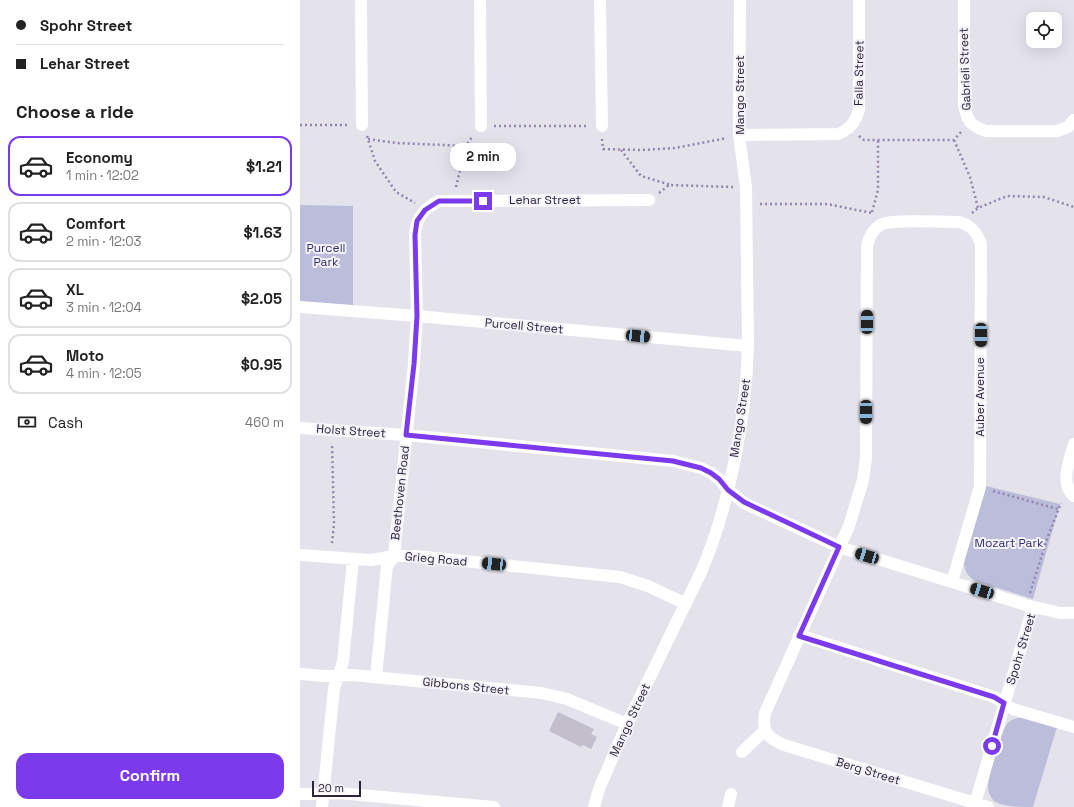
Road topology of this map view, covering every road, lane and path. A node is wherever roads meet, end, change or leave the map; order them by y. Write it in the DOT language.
graph roads {
  1 [pos="361,0"];
  2 [pos="480,0"];
  3 [pos="600,0"];
  4 [pos="740,0"];
  5 [pos="859,0"];
  6 [pos="964,0"];
  7 [pos="1074,120"];
  8 [pos="970,122"];
  9 [pos="300,125"];
  10 [pos="362,125"];
  11 [pos="481,126"];
  12 [pos="602,126"];
  13 [pos="849,128"];
  14 [pos="739,135"];
  15 [pos="368,139"];
  16 [pos="878,140"];
  17 [pos="954,140"];
  18 [pos="466,146"];
  19 [pos="621,150"];
  20 [pos="671,185"];
  21 [pos="746,188"];
  22 [pos="649,200"];
  23 [pos="453,201"];
  24 [pos="746,204"];
  25 [pos="1074,207"];
  26 [pos="978,208"];
  27 [pos="425,210"];
  28 [pos="872,212"];
  29 [pos="888,222"];
  30 [pos="959,222"];
  31 [pos="300,307"];
  32 [pos="417,316"];
  33 [pos="748,346"];
  34 [pos="300,428"];
  35 [pos="332,430"];
  36 [pos="406,435"];
  37 [pos="1074,444"];
  38 [pos="980,487"];
  39 [pos="728,490"];
  40 [pos="1070,492"];
  41 [pos="1058,509"];
  42 [pos="839,547"];
  43 [pos="300,555"];
  44 [pos="394,556"];
  45 [pos="331,558"];
  46 [pos="353,559"];
  47 [pos="952,582"];
  48 [pos="686,604"];
  49 [pos="1030,606"];
  50 [pos="1074,613"];
  51 [pos="799,636"];
  52 [pos="300,674"];
  53 [pos="339,675"];
  54 [pos="376,677"];
  55 [pos="1004,703"];
  56 [pos="627,724"];
  57 [pos="1074,727"];
  58 [pos="764,731"];
  59 [pos="742,752"];
  60 [pos="324,793"];
  61 [pos="300,794"];
  62 [pos="731,794"];
  63 [pos="975,805"];
  64 [pos="322,807"];
  65 [pos="494,807"];
  66 [pos="594,807"];
  67 [pos="728,807"];
  68 [pos="988,807"];
  1 -- 10 [label="street"];
  2 -- 11 [label="street"];
  3 -- 12 [label="street"];
  4 -- 14 [label="street, Mango Street"];
  5 -- 13 [label="street, Falla Street"];
  6 -- 8 [label="street, Gabrieli Street"];
  7 -- 8 [label="street, Gabrieli Street"];
  8 -- 17 [label="path"];
  9 -- 10 [label="path"];
  10 -- 15 [label="path"];
  11 -- 12 [label="path"];
  11 -- 18 [label="path"];
  12 -- 19 [label="path"];
  13 -- 14 [label="street"];
  13 -- 16 [label="path"];
  14 -- 19 [label="path"];
  14 -- 21 [label="street, Mango Street"];
  15 -- 18 [label="path"];
  15 -- 27 [label="path"];
  16 -- 17 [label="path"];
  16 -- 28 [label="path"];
  17 -- 26 [label="path"];
  18 -- 23 [label="path"];
  19 -- 20 [label="path"];
  20 -- 21 [label="path"];
  20 -- 22 [label="path"];
  21 -- 24 [label="street, Mango Street"];
  22 -- 23 [label="street, Lehar Street"];
  23 -- 27 [label="street, Lehar Street"];
  24 -- 28 [label="path"];
  24 -- 33 [label="street, Mango Street"];
  25 -- 26 [label="path"];
  26 -- 30 [label="path"];
  27 -- 32 [label="street, Beethoven Road"];
  28 -- 29 [label="path"];
  29 -- 30 [label="street"];
  29 -- 42 [label="street"];
  30 -- 38 [label="street, Auber Avenue"];
  31 -- 32 [label="street, Purcell Street"];
  32 -- 33 [label="street, Purcell Street"];
  32 -- 36 [label="street, Beethoven Road"];
  33 -- 39 [label="street, Mango Street"];
  34 -- 35 [label="street, Holst Street"];
  35 -- 36 [label="street, Holst Street"];
  35 -- 45 [label="path"];
  36 -- 39 [label="street, Holst Street"];
  36 -- 44 [label="street, Beethoven Road"];
  37 -- 40 [label="street"];
  38 -- 41 [label="path"];
  38 -- 47 [label="street, Auber Avenue"];
  39 -- 42 [label="street, Holst Street"];
  39 -- 48 [label="street, Mango Street"];
  40 -- 41 [label="path"];
  41 -- 49 [label="path"];
  42 -- 47 [label="street, Holst Street"];
  42 -- 51 [label="street"];
  43 -- 45 [label="street, Grieg Road"];
  44 -- 46 [label="street, Grieg Road"];
  44 -- 48 [label="street, Grieg Road"];
  44 -- 54 [label="street, Beethoven Road"];
  45 -- 46 [label="street, Grieg Road"];
  46 -- 53 [label="street"];
  47 -- 49 [label="street, Holst Street"];
  48 -- 56 [label="street, Mango Street"];
  49 -- 50 [label="street, Holst Street"];
  49 -- 55 [label="street, Spohr Street"];
  51 -- 55 [label="street"];
  51 -- 58 [label="street"];
  52 -- 53 [label="street, Gibbons Street"];
  53 -- 54 [label="street, Gibbons Street"];
  53 -- 60 [label="street"];
  54 -- 56 [label="street, Gibbons Street"];
  55 -- 57 [label="street"];
  55 -- 63 [label="street, Spohr Street"];
  56 -- 66 [label="street, Mango Street"];
  58 -- 59 [label="street"];
  58 -- 63 [label="street, Berg Street"];
  60 -- 61 [label="street"];
  60 -- 64 [label="street"];
  60 -- 65 [label="street"];
  62 -- 67 [label="street"];
  63 -- 68 [label="street, Berg Street"];
}
